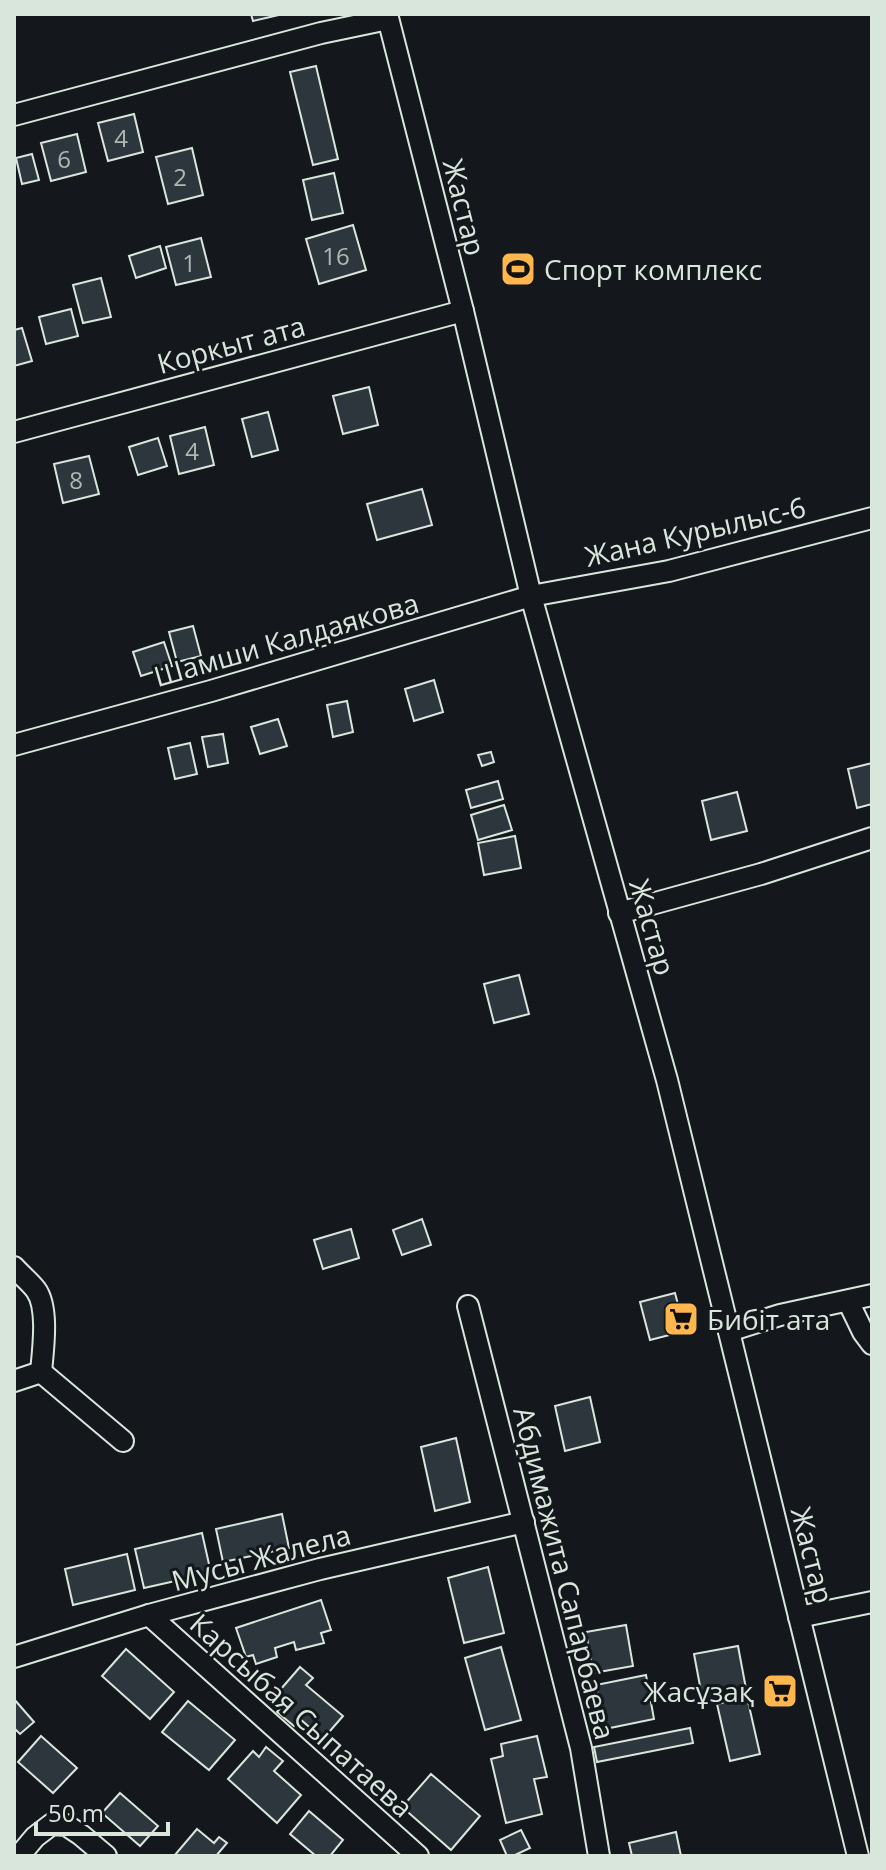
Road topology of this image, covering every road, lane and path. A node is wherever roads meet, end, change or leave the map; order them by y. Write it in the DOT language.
graph roads {
  1 [pos="387,16"];
  2 [pos="14,115"];
  3 [pos="463,311"];
  4 [pos="14,432"];
  5 [pos="872,518"];
  6 [pos="531,596"];
  7 [pos="14,745"];
  8 [pos="872,838"];
  9 [pos="619,913"];
  10 [pos="14,1267"];
  11 [pos="872,1295"];
  12 [pos="848,1301"];
  13 [pos="468,1306"];
  14 [pos="729,1331"];
  15 [pos="872,1344"];
  16 [pos="41,1372"];
  17 [pos="14,1381"];
  18 [pos="123,1441"];
  19 [pos="524,1522"];
  20 [pos="872,1602"];
  21 [pos="149,1615"];
  22 [pos="799,1617"];
  23 [pos="14,1657"];
  24 [pos="405,1852"];
  25 [pos="19,1856"];
  26 [pos="106,1856"];
  27 [pos="599,1856"];
  28 [pos="858,1856"];
  1 -- 2 [label="street"];
  1 -- 3 [label="street, Жастар"];
  3 -- 4 [label="street, Коркыт ата"];
  3 -- 6 [label="street, Жастар"];
  5 -- 6 [label="street, Жана Курылыс-6"];
  6 -- 7 [label="street, Шамши Калдаякова"];
  6 -- 9 [label="street, Жастар"];
  8 -- 9 [label="street"];
  9 -- 14 [label="street, Жастар"];
  10 -- 16 [label="street"];
  11 -- 12 [label="street"];
  12 -- 14 [label="street"];
  12 -- 15 [label="street"];
  13 -- 19 [label="street, Абдимажита Сапарбаева"];
  14 -- 22 [label="street, Жастар"];
  16 -- 17 [label="street"];
  16 -- 18 [label="street"];
  19 -- 21 [label="street, Мусы Жалела"];
  19 -- 27 [label="street, Абдимажита Сапарбаева"];
  20 -- 22 [label="street"];
  21 -- 23 [label="street, Мусы Жалела"];
  21 -- 24 [label="street, Карсыбая Сыпатаева"];
  22 -- 28 [label="street, Жастар"];
  25 -- 26 [label="street"];
}
